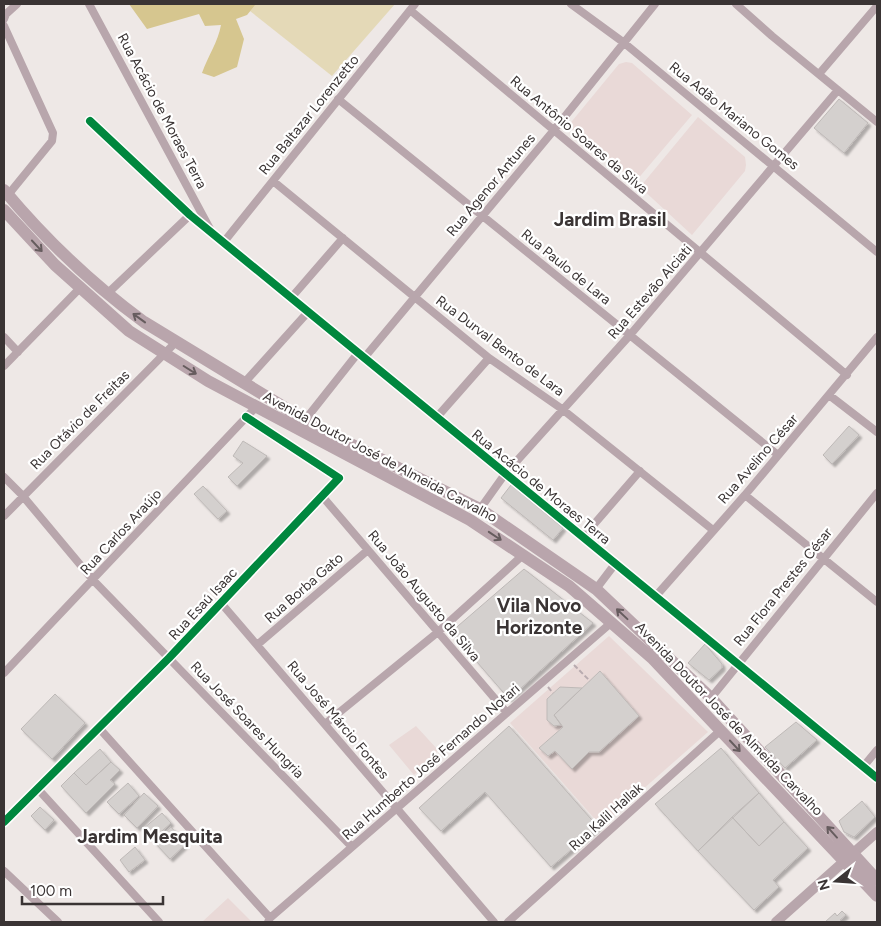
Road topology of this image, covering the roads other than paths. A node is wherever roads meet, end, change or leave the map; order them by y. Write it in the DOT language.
graph roads {
  1 [pos="17,4"];
  2 [pos="89,4"];
  3 [pos="571,4"];
  4 [pos="655,4"];
  5 [pos="739,4"];
  6 [pos="877,6"];
  7 [pos="413,7"];
  8 [pos="4,19"];
  9 [pos="4,26"];
  10 [pos="623,42"];
  11 [pos="819,74"];
  12 [pos="838,90"];
  13 [pos="338,99"];
  14 [pos="90,121"];
  15 [pos="877,122"];
  16 [pos="554,130"];
  17 [pos="774,165"];
  18 [pos="273,181"];
  19 [pos="6,193"];
  20 [pos="4,210"];
  21 [pos="190,215"];
  22 [pos="482,216"];
  23 [pos="212,231"];
  24 [pos="343,238"];
  25 [pos="223,243"];
  26 [pos="700,252"];
  27 [pos="877,252"];
  28 [pos="80,288"];
  29 [pos="108,293"];
  30 [pos="414,296"];
  31 [pos="291,298"];
  32 [pos="308,312"];
  33 [pos="630,335"];
  34 [pos="4,337"];
  35 [pos="877,337"];
  36 [pos="175,343"];
  37 [pos="18,352"];
  38 [pos="164,354"];
  39 [pos="361,356"];
  40 [pos="489,358"];
  41 [pos="4,366"];
  42 [pos="846,375"];
  43 [pos="244,383"];
  44 [pos="829,395"];
  45 [pos="256,407"];
  46 [pos="562,410"];
  47 [pos="437,417"];
  48 [pos="246,418"];
  49 [pos="305,420"];
  50 [pos="877,432"];
  51 [pos="778,455"];
  52 [pos="640,471"];
  53 [pos="505,474"];
  54 [pos="4,477"];
  55 [pos="877,493"];
  56 [pos="22,495"];
  57 [pos="745,495"];
  58 [pos="322,496"];
  59 [pos="480,509"];
  60 [pos="4,516"];
  61 [pos="713,530"];
  62 [pos="583,537"];
  63 [pos="368,550"];
  64 [pos="523,555"];
  65 [pos="823,558"];
  66 [pos="616,564"];
  67 [pos="93,580"];
  68 [pos="596,589"];
  69 [pos="655,596"];
  70 [pos="877,602"];
  71 [pos="221,603"];
  72 [pos="612,622"];
  73 [pos="438,632"];
  74 [pos="257,645"];
  75 [pos="169,658"];
  76 [pos="737,663"];
  77 [pos="4,674"];
  78 [pos="711,698"];
  79 [pos="507,713"];
  80 [pos="324,724"];
  81 [pos="99,728"];
  82 [pos="721,730"];
  83 [pos="877,750"];
  84 [pos="863,767"];
  85 [pos="877,778"];
  86 [pos="37,788"];
  87 [pos="397,808"];
  88 [pos="4,822"];
  89 [pos="877,832"];
  90 [pos="352,847"];
  91 [pos="849,858"];
  92 [pos="4,871"];
  93 [pos="877,880"];
  94 [pos="877,896"];
  95 [pos="269,920"];
  96 [pos="58,922"];
  97 [pos="160,922"];
  98 [pos="494,922"];
  99 [pos="508,922"];
  100 [pos="776,922"];
  1 -- 8 [label="street"];
  2 -- 23 [label="street, Rua Acácio de Moraes Terra"];
  3 -- 10 [label="street, Rua Adão Mariano Gomes"];
  4 -- 10 [label="street, Rua Agenor Antunes"];
  5 -- 11 [label="street"];
  6 -- 11 [label="street"];
  7 -- 13 [label="street, Rua Baltazar Lorenzetto"];
  7 -- 16 [label="street, Rua Antônio Soares da Silva"];
  9 -- 19 [label="street"];
  10 -- 16 [label="street, Rua Agenor Antunes"];
  10 -- 17 [label="street, Rua Adão Mariano Gomes"];
  11 -- 12 [label="street"];
  12 -- 15 [label="street"];
  12 -- 17 [label="street, Rua Estevão Alciati"];
  13 -- 18 [label="street, Rua Baltazar Lorenzetto"];
  13 -- 22 [label="street, Rua Paulo de Lara"];
  14 -- 21 [label="street, Rua Acácio de Moraes Terra"];
  16 -- 22 [label="street, Rua Agenor Antunes"];
  16 -- 26 [label="street, Rua Antônio Soares da Silva"];
  17 -- 26 [label="street, Rua Estevão Alciati"];
  17 -- 27 [label="street, Rua Adão Mariano Gomes"];
  18 -- 24 [label="street, Rua Durval Bento de Lara"];
  18 -- 25 [label="street, Rua Baltazar Lorenzetto"];
  19 -- 29 [label="main road, Avenida Doutor José de Almeida Carvalho"];
  20 -- 28 [label="main road, Avenida Doutor José de Almeida Carvalho, one-way"];
  21 -- 23 [label="street, Rua Acácio de Moraes Terra"];
  21 -- 29 [label="street"];
  22 -- 30 [label="street, Rua Agenor Antunes"];
  22 -- 33 [label="street, Rua Paulo de Lara"];
  23 -- 25 [label="street, Rua Acácio de Moraes Terra"];
  24 -- 30 [label="street, Rua Durval Bento de Lara"];
  24 -- 31 [label="street"];
  25 -- 31 [label="street, Rua Acácio de Moraes Terra"];
  26 -- 33 [label="street, Rua Estevão Alciati"];
  26 -- 42 [label="street, Rua Antônio Soares da Silva"];
  28 -- 37 [label="street"];
  28 -- 38 [label="main road, Avenida Doutor José de Almeida Carvalho"];
  36 -- 29 [label="main road, Avenida Doutor José de Almeida Carvalho, one-way"];
  30 -- 39 [label="street, Rua Agenor Antunes"];
  30 -- 40 [label="street, Rua Durval Bento de Lara"];
  31 -- 32 [label="street, Rua Acácio de Moraes Terra"];
  32 -- 39 [label="street, Rua Acácio de Moraes Terra"];
  32 -- 43 [label="street"];
  33 -- 46 [label="street, Rua Estevão Alciati"];
  33 -- 51 [label="street, Rua Paulo de Lara"];
  34 -- 37 [label="street"];
  35 -- 42 [label="street, Rua Avelino César"];
  36 -- 38 [label="street, Rua Otávio de Freitas"];
  36 -- 43 [label="main road, Avenida Doutor José de Almeida Carvalho"];
  37 -- 41 [label="street"];
  38 -- 45 [label="main road, Avenida Doutor José de Almeida Carvalho, one-way"];
  38 -- 56 [label="street, Rua Otávio de Freitas"];
  39 -- 47 [label="street, Rua Acácio de Moraes Terra"];
  39 -- 49 [label="street, Rua Agenor Antunes"];
  40 -- 46 [label="street, Rua Durval Bento de Lara"];
  40 -- 47 [label="street"];
  42 -- 44 [label="street, Rua Avelino César"];
  43 -- 49 [label="main road, Avenida Doutor José de Almeida Carvalho"];
  44 -- 50 [label="street"];
  44 -- 51 [label="street, Rua Avelino César"];
  45 -- 48 [label="street, Rua Carlos Araújo"];
  45 -- 64 [label="main road, Avenida Doutor José de Almeida Carvalho, one-way"];
  46 -- 52 [label="street, Rua Durval Bento de Lara"];
  46 -- 53 [label="street, Rua Estevão Alciati"];
  47 -- 53 [label="street, Rua Acácio de Moraes Terra"];
  48 -- 58 [label="street, Rua Esaú Isaac"];
  48 -- 67 [label="street, Rua Carlos Araújo"];
  49 -- 59 [label="main road, Avenida Doutor José de Almeida Carvalho"];
  51 -- 57 [label="street, Rua Avelino César"];
  52 -- 61 [label="street, Rua Durval Bento de Lara"];
  52 -- 62 [label="street"];
  53 -- 59 [label="street, Rua Estevão Alciati"];
  53 -- 62 [label="street, Rua Acácio de Moraes Terra"];
  54 -- 56 [label="street, Rua José Soares Hungria"];
  55 -- 65 [label="street, Rua Flora Prestes César"];
  56 -- 60 [label="street, Rua Otávio de Freitas"];
  56 -- 67 [label="street, Rua José Soares Hungria"];
  57 -- 61 [label="street, Rua Avelino César"];
  57 -- 65 [label="street"];
  58 -- 63 [label="street, Rua João Augusto da Silva"];
  58 -- 71 [label="street, Rua Esaú Isaac"];
  59 -- 68 [label="main road, Avenida Doutor José de Almeida Carvalho"];
  61 -- 69 [label="street, Rua Avelino César"];
  62 -- 66 [label="street, Rua Acácio de Moraes Terra"];
  63 -- 73 [label="street, Rua João Augusto da Silva"];
  63 -- 74 [label="street, Rua Borba Gato"];
  64 -- 72 [label="main road, Avenida Doutor José de Almeida Carvalho"];
  64 -- 73 [label="street"];
  65 -- 70 [label="street"];
  65 -- 76 [label="street, Rua Flora Prestes César"];
  66 -- 68 [label="street"];
  66 -- 69 [label="street, Rua Acácio de Moraes Terra"];
  67 -- 75 [label="street, Rua José Soares Hungria"];
  67 -- 77 [label="street, Rua Carlos Araújo"];
  78 -- 68 [label="main road, Avenida Doutor José de Almeida Carvalho, one-way"];
  69 -- 76 [label="street, Rua Acácio de Moraes Terra"];
  71 -- 74 [label="street, Rua José Márcio Fontes"];
  71 -- 75 [label="street, Rua Esaú Isaac"];
  72 -- 79 [label="street, Rua Humberto José Fernando Notari"];
  72 -- 82 [label="main road, Avenida Doutor José de Almeida Carvalho"];
  73 -- 79 [label="street, Rua João Augusto da Silva"];
  73 -- 80 [label="street"];
  74 -- 80 [label="street, Rua José Márcio Fontes"];
  75 -- 81 [label="street, Rua Esaú Isaac"];
  75 -- 90 [label="street, Rua José Soares Hungria"];
  76 -- 78 [label="street, Rua Flora Prestes César"];
  76 -- 84 [label="street, Rua Acácio de Moraes Terra"];
  91 -- 78 [label="main road, Avenida Doutor José de Almeida Carvalho, one-way"];
  79 -- 87 [label="street, Rua Humberto José Fernando Notari"];
  80 -- 87 [label="street, Rua José Márcio Fontes"];
  81 -- 86 [label="street, Rua Esaú Isaac"];
  81 -- 95 [label="street"];
  82 -- 91 [label="main road, Avenida Doutor José de Almeida Carvalho, one-way"];
  82 -- 99 [label="street, Rua Kalil Hallak"];
  83 -- 84 [label="street"];
  84 -- 85 [label="street, Rua Acácio de Moraes Terra"];
  86 -- 88 [label="street, Rua Esaú Isaac"];
  86 -- 97 [label="street"];
  87 -- 90 [label="street, Rua Humberto José Fernando Notari"];
  87 -- 98 [label="street, Rua José Márcio Fontes"];
  89 -- 91 [label="street"];
  90 -- 95 [label="street, Rua Humberto José Fernando Notari"];
  91 -- 93 [label="main road, Avenida Doutor José de Almeida Carvalho"];
  91 -- 94 [label="main road, Avenida Doutor José de Almeida Carvalho"];
  91 -- 100 [label="street"];
  92 -- 96 [label="street"];
}
